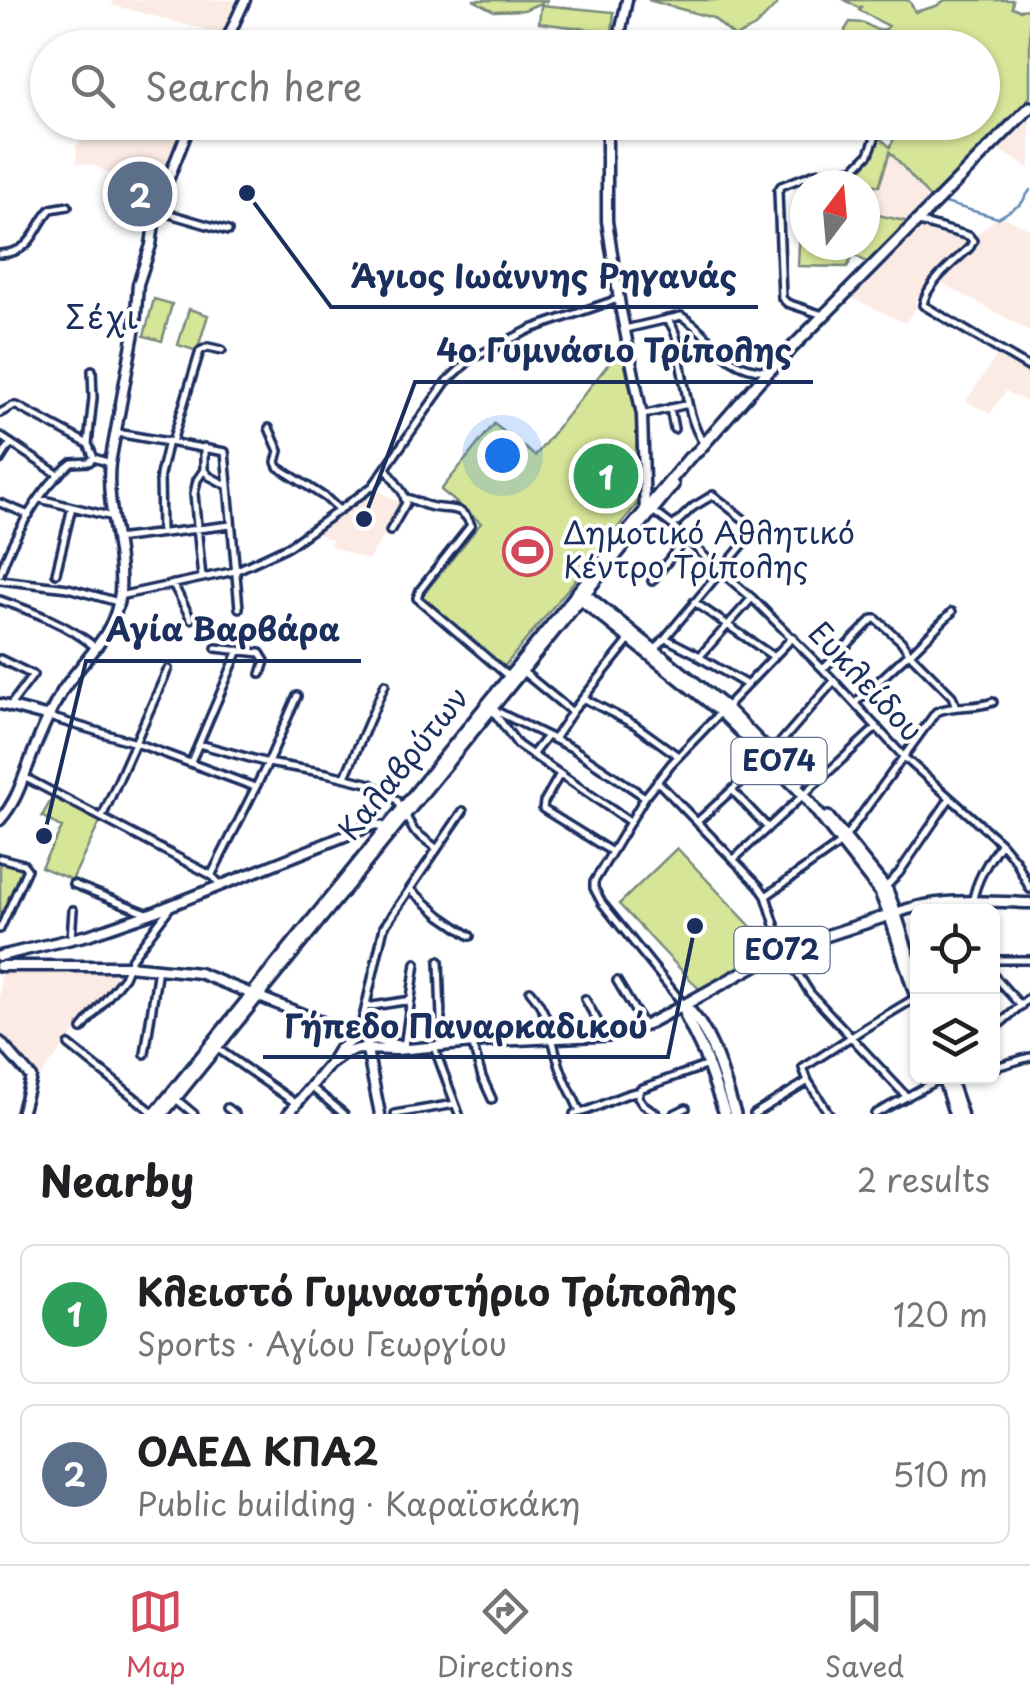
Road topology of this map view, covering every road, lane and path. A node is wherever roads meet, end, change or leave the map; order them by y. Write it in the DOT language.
graph roads {
  1 [pos="245,0"];
  2 [pos="628,0"];
  3 [pos="231,30"];
  4 [pos="621,30"];
  5 [pos="1030,107"];
  6 [pos="1000,138"];
  7 [pos="184,140"];
  8 [pos="607,140"];
  9 [pos="874,140"];
  10 [pos="998,140"];
  11 [pos="68,206"];
  12 [pos="156,210"];
  13 [pos="919,222"];
  14 [pos="228,232"];
  15 [pos="0,254"];
  16 [pos="619,298"];
  17 [pos="825,316"];
  18 [pos="666,318"];
  19 [pos="625,329"];
  20 [pos="222,350"];
  21 [pos="1030,368"];
  22 [pos="92,370"];
  23 [pos="769,371"];
  24 [pos="689,404"];
  25 [pos="670,408"];
  26 [pos="0,413"];
  27 [pos="642,414"];
  28 [pos="268,428"];
  29 [pos="674,429"];
  30 [pos="117,433"];
  31 [pos="0,436"];
  32 [pos="170,442"];
  33 [pos="11,443"];
  34 [pos="88,444"];
  35 [pos="204,447"];
  36 [pos="701,447"];
  37 [pos="94,458"];
  38 [pos="0,460"];
  39 [pos="110,463"];
  40 [pos="386,468"];
  41 [pos="204,470"];
  42 [pos="58,475"];
  43 [pos="228,486"];
  44 [pos="405,498"];
  45 [pos="40,499"];
  46 [pos="0,503"];
  47 [pos="72,507"];
  48 [pos="339,510"];
  49 [pos="648,512"];
  50 [pos="29,515"];
  51 [pos="113,517"];
  52 [pos="232,525"];
  53 [pos="673,526"];
  54 [pos="196,529"];
  55 [pos="390,531"];
  56 [pos="161,534"];
  57 [pos="686,538"];
  58 [pos="115,539"];
  59 [pos="235,571"];
  60 [pos="720,571"];
  61 [pos="56,572"];
  62 [pos="0,574"];
  63 [pos="202,578"];
  64 [pos="652,582"];
  65 [pos="173,584"];
  66 [pos="580,595"];
  67 [pos="752,598"];
  68 [pos="119,599"];
  69 [pos="1,602"];
  70 [pos="694,602"];
  71 [pos="239,608"];
  72 [pos="952,612"];
  73 [pos="191,619"];
  74 [pos="728,626"];
  75 [pos="632,636"];
  76 [pos="665,638"];
  77 [pos="792,638"];
  78 [pos="97,648"];
  79 [pos="216,648"];
  80 [pos="238,650"];
  81 [pos="656,650"];
  82 [pos="910,653"];
  83 [pos="699,657"];
  84 [pos="774,657"];
  85 [pos="0,659"];
  86 [pos="168,669"];
  87 [pos="824,669"];
  88 [pos="522,670"];
  89 [pos="261,674"];
  90 [pos="512,678"];
  91 [pos="834,681"];
  92 [pos="385,684"];
  93 [pos="746,685"];
  94 [pos="297,696"];
  95 [pos="582,698"];
  96 [pos="993,702"];
  97 [pos="854,703"];
  98 [pos="4,706"];
  99 [pos="488,707"];
  100 [pos="956,707"];
  101 [pos="723,709"];
  102 [pos="572,712"];
  103 [pos="49,717"];
  104 [pos="877,727"];
  105 [pos="551,738"];
  106 [pos="136,743"];
  107 [pos="198,744"];
  108 [pos="532,755"];
  109 [pos="769,755"];
  110 [pos="678,756"];
  111 [pos="904,757"];
  112 [pos="268,763"];
  113 [pos="190,764"];
  114 [pos="560,774"];
  115 [pos="345,776"];
  116 [pos="24,778"];
  117 [pos="657,780"];
  118 [pos="255,788"];
  119 [pos="732,790"];
  120 [pos="805,793"];
  121 [pos="645,796"];
  122 [pos="950,798"];
  123 [pos="464,810"];
  124 [pos="404,811"];
  125 [pos="102,817"];
  126 [pos="0,820"];
  127 [pos="630,822"];
  128 [pos="697,822"];
  129 [pos="768,828"];
  130 [pos="388,830"];
  131 [pos="843,840"];
  132 [pos="1001,843"];
  133 [pos="436,848"];
  134 [pos="612,852"];
  135 [pos="0,858"];
  136 [pos="734,859"];
  137 [pos="211,875"];
  138 [pos="73,884"];
  139 [pos="222,886"];
  140 [pos="409,888"];
  141 [pos="885,888"];
  142 [pos="1030,889"];
  143 [pos="766,896"];
  144 [pos="972,900"];
  145 [pos="1030,903"];
  146 [pos="972,904"];
  147 [pos="171,906"];
  148 [pos="73,910"];
  149 [pos="150,914"];
  150 [pos="892,914"];
  151 [pos="0,929"];
  152 [pos="470,936"];
  153 [pos="70,939"];
  154 [pos="783,950"];
  155 [pos="0,956"];
  156 [pos="1000,960"];
  157 [pos="1030,960"];
  158 [pos="439,961"];
  159 [pos="910,962"];
  160 [pos="416,963"];
  161 [pos="0,966"];
  162 [pos="128,966"];
  163 [pos="158,968"];
  164 [pos="617,981"];
  165 [pos="1000,983"];
  166 [pos="530,991"];
  167 [pos="915,994"];
  168 [pos="256,995"];
  169 [pos="1030,997"];
  170 [pos="585,999"];
  171 [pos="411,1000"];
  172 [pos="910,1004"];
  173 [pos="684,1005"];
  174 [pos="1021,1006"];
  175 [pos="366,1007"];
  176 [pos="1000,1024"];
  177 [pos="644,1026"];
  178 [pos="82,1029"];
  179 [pos="359,1035"];
  180 [pos="606,1036"];
  181 [pos="852,1036"];
  182 [pos="553,1038"];
  183 [pos="0,1042"];
  184 [pos="384,1043"];
  185 [pos="472,1043"];
  186 [pos="69,1045"];
  187 [pos="214,1046"];
  188 [pos="438,1047"];
  189 [pos="367,1048"];
  190 [pos="404,1048"];
  191 [pos="145,1054"];
  192 [pos="342,1055"];
  193 [pos="1030,1057"];
  194 [pos="329,1065"];
  195 [pos="708,1065"];
  196 [pos="1000,1066"];
  197 [pos="808,1081"];
  198 [pos="931,1084"];
  199 [pos="946,1084"];
  200 [pos="947,1084"];
  201 [pos="311,1087"];
  202 [pos="638,1092"];
  203 [pos="172,1096"];
  204 [pos="907,1097"];
  205 [pos="492,1099"];
  206 [pos="296,1104"];
  207 [pos="455,1104"];
  208 [pos="227,1108"];
  209 [pos="686,1108"];
  210 [pos="21,1114"];
  211 [pos="154,1114"];
  212 [pos="162,1114"];
  213 [pos="194,1114"];
  214 [pos="235,1114"];
  215 [pos="288,1114"];
  216 [pos="344,1114"];
  217 [pos="380,1114"];
  218 [pos="395,1114"];
  219 [pos="459,1114"];
  220 [pos="577,1114"];
  221 [pos="657,1114"];
  222 [pos="674,1114"];
  223 [pos="726,1114"];
  224 [pos="735,1114"];
  225 [pos="754,1114"];
  226 [pos="829,1114"];
  227 [pos="875,1114"];
  228 [pos="954,1114"];
  229 [pos="962,1114"];
  1 -- 3 [label="street"];
  2 -- 4 [label="street"];
  5 -- 6 [label="main road, Καλαβρύτων"];
  7 -- 12 [label="street"];
  8 -- 16 [label="street"];
  9 -- 17 [label="street"];
  10 -- 13 [label="main road, Καλαβρύτων"];
  11 -- 15 [label="street"];
  12 -- 14 [label="street"];
  12 -- 30 [label="street"];
  13 -- 17 [label="main road, Καλαβρύτων"];
  13 -- 21 [label="street"];
  16 -- 19 [label="street"];
  16 -- 40 [label="street"];
  17 -- 23 [label="main road, Καλαβρύτων"];
  18 -- 19 [label="street"];
  18 -- 23 [label="street"];
  18 -- 24 [label="street"];
  19 -- 27 [label="street"];
  20 -- 32 [label="street"];
  22 -- 34 [label="street"];
  23 -- 36 [label="main road, Καλαβρύτων"];
  24 -- 25 [label="street"];
  24 -- 36 [label="street"];
  25 -- 27 [label="street"];
  25 -- 29 [label="street"];
  26 -- 34 [label="street"];
  27 -- 49 [label="street"];
  28 -- 48 [label="street"];
  30 -- 32 [label="street"];
  30 -- 39 [label="street"];
  31 -- 33 [label="street"];
  32 -- 35 [label="street"];
  32 -- 56 [label="street"];
  33 -- 38 [label="street"];
  33 -- 42 [label="street"];
  34 -- 37 [label="street"];
  35 -- 41 [label="street"];
  35 -- 43 [label="street"];
  36 -- 49 [label="main road, Καλαβρύτων"];
  37 -- 39 [label="street"];
  37 -- 42 [label="street"];
  39 -- 51 [label="street"];
  40 -- 44 [label="street"];
  40 -- 48 [label="street"];
  41 -- 43 [label="street"];
  41 -- 54 [label="street"];
  42 -- 45 [label="street"];
  43 -- 52 [label="street"];
  44 -- 55 [label="street"];
  44 -- 90 [label="street"];
  45 -- 47 [label="street"];
  45 -- 50 [label="street"];
  46 -- 50 [label="street"];
  47 -- 51 [label="street"];
  47 -- 61 [label="street"];
  48 -- 59 [label="street"];
  49 -- 53 [label="street, Ευκλείδου"];
  49 -- 66 [label="main road, Καλαβρύτων"];
  50 -- 62 [label="street"];
  51 -- 58 [label="street"];
  52 -- 54 [label="street"];
  52 -- 59 [label="street"];
  53 -- 57 [label="street, Ευκλείδου"];
  53 -- 60 [label="street"];
  54 -- 56 [label="street"];
  54 -- 63 [label="street"];
  56 -- 58 [label="street"];
  57 -- 60 [label="street, Ευκλείδου"];
  57 -- 64 [label="street"];
  58 -- 68 [label="street"];
  59 -- 63 [label="street"];
  59 -- 71 [label="street"];
  60 -- 67 [label="street, Ευκλείδου"];
  60 -- 70 [label="street"];
  62 -- 68 [label="street"];
  63 -- 65 [label="street"];
  65 -- 68 [label="street"];
  65 -- 73 [label="street"];
  66 -- 75 [label="main road, ΕΟ74"];
  66 -- 88 [label="street, Καλαβρύτων"];
  66 -- 90 [label="street, Καλαβρύτων"];
  67 -- 74 [label="street"];
  67 -- 77 [label="street, Ευκλείδου"];
  68 -- 78 [label="street"];
  69 -- 78 [label="street"];
  70 -- 74 [label="street"];
  70 -- 76 [label="street"];
  72 -- 82 [label="street"];
  74 -- 83 [label="street"];
  74 -- 84 [label="street"];
  75 -- 81 [label="main road, ΕΟ74"];
  75 -- 95 [label="street"];
  75 -- 101 [label="main road, ΕΟ74"];
  76 -- 81 [label="street"];
  76 -- 83 [label="street"];
  77 -- 84 [label="street"];
  77 -- 87 [label="street, Ευκλείδου"];
  78 -- 103 [label="street"];
  79 -- 80 [label="street"];
  80 -- 89 [label="street"];
  80 -- 107 [label="street"];
  81 -- 101 [label="main road, ΕΟ74"];
  82 -- 87 [label="street"];
  82 -- 97 [label="street"];
  82 -- 100 [label="street"];
  83 -- 93 [label="street"];
  84 -- 93 [label="street"];
  85 -- 98 [label="street"];
  86 -- 106 [label="street"];
  87 -- 91 [label="street, Ευκλείδου"];
  88 -- 90 [label="street, Καλαβρύτων"];
  88 -- 102 [label="street"];
  90 -- 99 [label="street, Καλαβρύτων"];
  91 -- 97 [label="street, Ευκλείδου"];
  91 -- 109 [label="street"];
  92 -- 115 [label="street"];
  93 -- 101 [label="street"];
  94 -- 112 [label="street"];
  95 -- 102 [label="street"];
  95 -- 110 [label="street"];
  96 -- 100 [label="street"];
  97 -- 104 [label="street, Ευκλείδου"];
  98 -- 103 [label="street"];
  99 -- 105 [label="street"];
  99 -- 108 [label="street"];
  99 -- 124 [label="street, Καλαβρύτων"];
  100 -- 111 [label="street"];
  101 -- 109 [label="main road, ΕΟ74"];
  101 -- 110 [label="street"];
  102 -- 105 [label="street"];
  103 -- 106 [label="street"];
  103 -- 116 [label="street"];
  104 -- 111 [label="street, Ευκλείδου"];
  104 -- 120 [label="street"];
  105 -- 108 [label="street"];
  105 -- 121 [label="street"];
  106 -- 113 [label="street"];
  106 -- 125 [label="street"];
  107 -- 112 [label="street"];
  107 -- 113 [label="street"];
  108 -- 114 [label="street"];
  109 -- 119 [label="street"];
  109 -- 120 [label="main road, ΕΟ74"];
  110 -- 117 [label="street"];
  111 -- 122 [label="street, Ευκλείδου"];
  111 -- 131 [label="street"];
  112 -- 115 [label="street"];
  112 -- 118 [label="street"];
  113 -- 118 [label="street"];
  114 -- 127 [label="street"];
  114 -- 134 [label="street"];
  115 -- 124 [label="street"];
  116 -- 125 [label="street"];
  116 -- 126 [label="street"];
  117 -- 121 [label="street"];
  117 -- 128 [label="street"];
  118 -- 137 [label="street"];
  119 -- 128 [label="street"];
  119 -- 129 [label="street"];
  120 -- 129 [label="street"];
  120 -- 131 [label="main road, ΕΟ74"];
  121 -- 127 [label="street"];
  122 -- 132 [label="street, Ευκλείδου"];
  122 -- 141 [label="street"];
  123 -- 133 [label="street"];
  124 -- 130 [label="street, Καλαβρύτων"];
  124 -- 133 [label="street"];
  125 -- 137 [label="street"];
  127 -- 134 [label="street"];
  128 -- 136 [label="street"];
  129 -- 136 [label="street"];
  130 -- 139 [label="street"];
  130 -- 168 [label="street, Καλαβρύτων"];
  131 -- 141 [label="main road, ΕΟ74"];
  131 -- 143 [label="street"];
  131 -- 150 [label="main road, ΕΟ74"];
  132 -- 142 [label="street, Ευκλείδου"];
  132 -- 144 [label="street"];
  133 -- 140 [label="street"];
  134 -- 173 [label="street"];
  135 -- 151 [label="street"];
  136 -- 143 [label="street"];
  137 -- 139 [label="street"];
  138 -- 149 [label="street"];
  139 -- 147 [label="street"];
  140 -- 152 [label="street"];
  140 -- 175 [label="street"];
  141 -- 150 [label="main road, ΕΟ74"];
  143 -- 154 [label="street"];
  144 -- 145 [label="street, ΕΟ72"];
  144 -- 146 [label="street"];
  144 -- 150 [label="street, ΕΟ72"];
  147 -- 149 [label="street"];
  147 -- 162 [label="street"];
  148 -- 153 [label="street"];
  149 -- 153 [label="street"];
  150 -- 154 [label="main road, ΕΟ72"];
  150 -- 159 [label="street"];
  150 -- 167 [label="street"];
  153 -- 155 [label="street"];
  154 -- 173 [label="main road, ΕΟ72"];
  154 -- 181 [label="street"];
  156 -- 157 [label="street"];
  158 -- 188 [label="street"];
  160 -- 171 [label="street"];
  161 -- 162 [label="street"];
  162 -- 163 [label="street"];
  162 -- 178 [label="street"];
  163 -- 168 [label="street"];
  163 -- 191 [label="street"];
  164 -- 177 [label="street"];
  165 -- 174 [label="street"];
  166 -- 182 [label="street"];
  168 -- 179 [label="street"];
  168 -- 187 [label="street, Καλαβρύτων"];
  169 -- 174 [label="street"];
  170 -- 180 [label="street"];
  171 -- 175 [label="street"];
  171 -- 190 [label="street"];
  172 -- 181 [label="street"];
  173 -- 177 [label="street"];
  173 -- 195 [label="main road"];
  173 -- 224 [label="main road"];
  174 -- 176 [label="street"];
  175 -- 179 [label="street"];
  177 -- 180 [label="street"];
  179 -- 184 [label="street"];
  179 -- 189 [label="street"];
  179 -- 192 [label="street"];
  179 -- 194 [label="street"];
  180 -- 182 [label="street"];
  181 -- 197 [label="street"];
  181 -- 204 [label="street"];
  182 -- 185 [label="street"];
  182 -- 220 [label="street"];
  183 -- 210 [label="street"];
  184 -- 189 [label="street"];
  184 -- 190 [label="street"];
  185 -- 188 [label="street"];
  185 -- 205 [label="street"];
  186 -- 211 [label="street"];
  187 -- 203 [label="street, Καλαβρύτων"];
  187 -- 206 [label="street"];
  188 -- 190 [label="street"];
  188 -- 207 [label="street"];
  189 -- 190 [label="street"];
  189 -- 192 [label="street"];
  189 -- 217 [label="street"];
  192 -- 194 [label="street"];
  193 -- 196 [label="street"];
  194 -- 201 [label="street"];
  195 -- 202 [label="street"];
  195 -- 223 [label="main road"];
  197 -- 225 [label="street"];
  197 -- 226 [label="street"];
  198 -- 204 [label="street"];
  199 -- 228 [label="street"];
  200 -- 229 [label="street"];
  201 -- 206 [label="street"];
  201 -- 216 [label="street"];
  202 -- 220 [label="street"];
  202 -- 221 [label="street"];
  203 -- 211 [label="street, Καλαβρύτων"];
  203 -- 212 [label="street, Καλαβρύτων"];
  203 -- 213 [label="street"];
  204 -- 227 [label="street"];
  206 -- 215 [label="street"];
  207 -- 218 [label="street"];
  207 -- 219 [label="street"];
  208 -- 214 [label="street"];
  209 -- 222 [label="street"];
}
